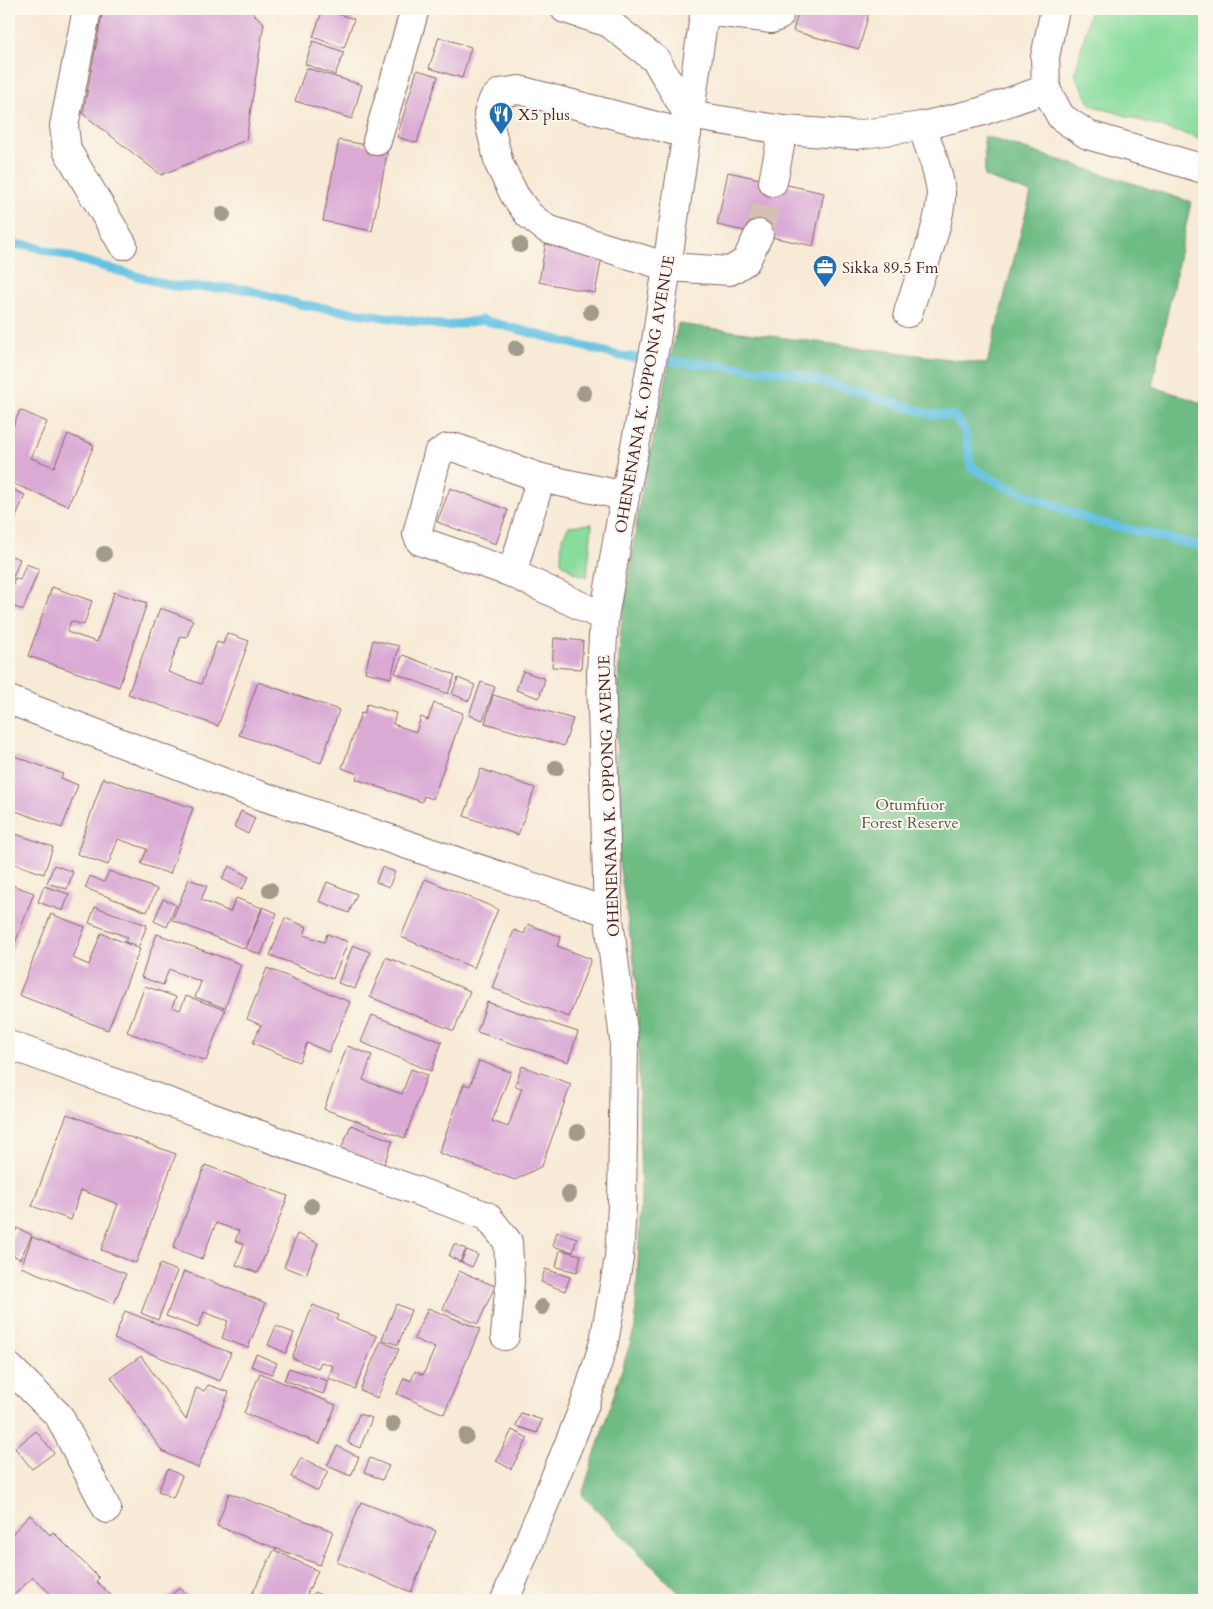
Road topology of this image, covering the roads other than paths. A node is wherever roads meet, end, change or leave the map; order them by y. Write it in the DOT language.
graph roads {
  1 [pos="87,9"];
  2 [pos="415,9"];
  3 [pos="565,9"];
  4 [pos="780,9"];
  5 [pos="1055,9"];
  6 [pos="705,10"];
  7 [pos="1046,89"];
  8 [pos="688,124"];
  9 [pos="922,126"];
  10 [pos="783,130"];
  11 [pos="377,141"];
  12 [pos="1204,170"];
  13 [pos="773,182"];
  14 [pos="759,234"];
  15 [pos="122,245"];
  16 [pos="668,267"];
  17 [pos="908,312"];
  18 [pos="540,478"];
  19 [pos="625,496"];
  20 [pos="512,573"];
  21 [pos="604,617"];
  22 [pos="9,700"];
  23 [pos="608,912"];
  24 [pos="9,1045"];
  25 [pos="505,1336"];
  26 [pos="9,1366"];
  27 [pos="107,1509"];
  28 [pos="505,1600"];
  1 -- 15 [label="street"];
  2 -- 11 [label="street"];
  3 -- 8 [label="street"];
  4 -- 6 [label="street"];
  5 -- 7 [label="street"];
  6 -- 8 [label="street, OHENENANA K. OPPONG AVENUE"];
  7 -- 9 [label="street"];
  7 -- 12 [label="street"];
  8 -- 10 [label="street"];
  8 -- 16 [label="street, OHENENANA K. OPPONG AVENUE"];
  8 -- 16 [label="street"];
  9 -- 10 [label="street"];
  9 -- 17 [label="street"];
  10 -- 13 [label="street"];
  14 -- 16 [label="street"];
  16 -- 19 [label="street, OHENENANA K. OPPONG AVENUE"];
  18 -- 19 [label="street"];
  18 -- 20 [label="street"];
  18 -- 20 [label="street"];
  19 -- 21 [label="street, OHENENANA K. OPPONG AVENUE"];
  20 -- 21 [label="street"];
  21 -- 23 [label="street, OHENENANA K. OPPONG AVENUE"];
  22 -- 23 [label="street"];
  23 -- 28 [label="street, OHENENANA K. OPPONG AVENUE"];
  24 -- 25 [label="street"];
  26 -- 27 [label="street"];
}
